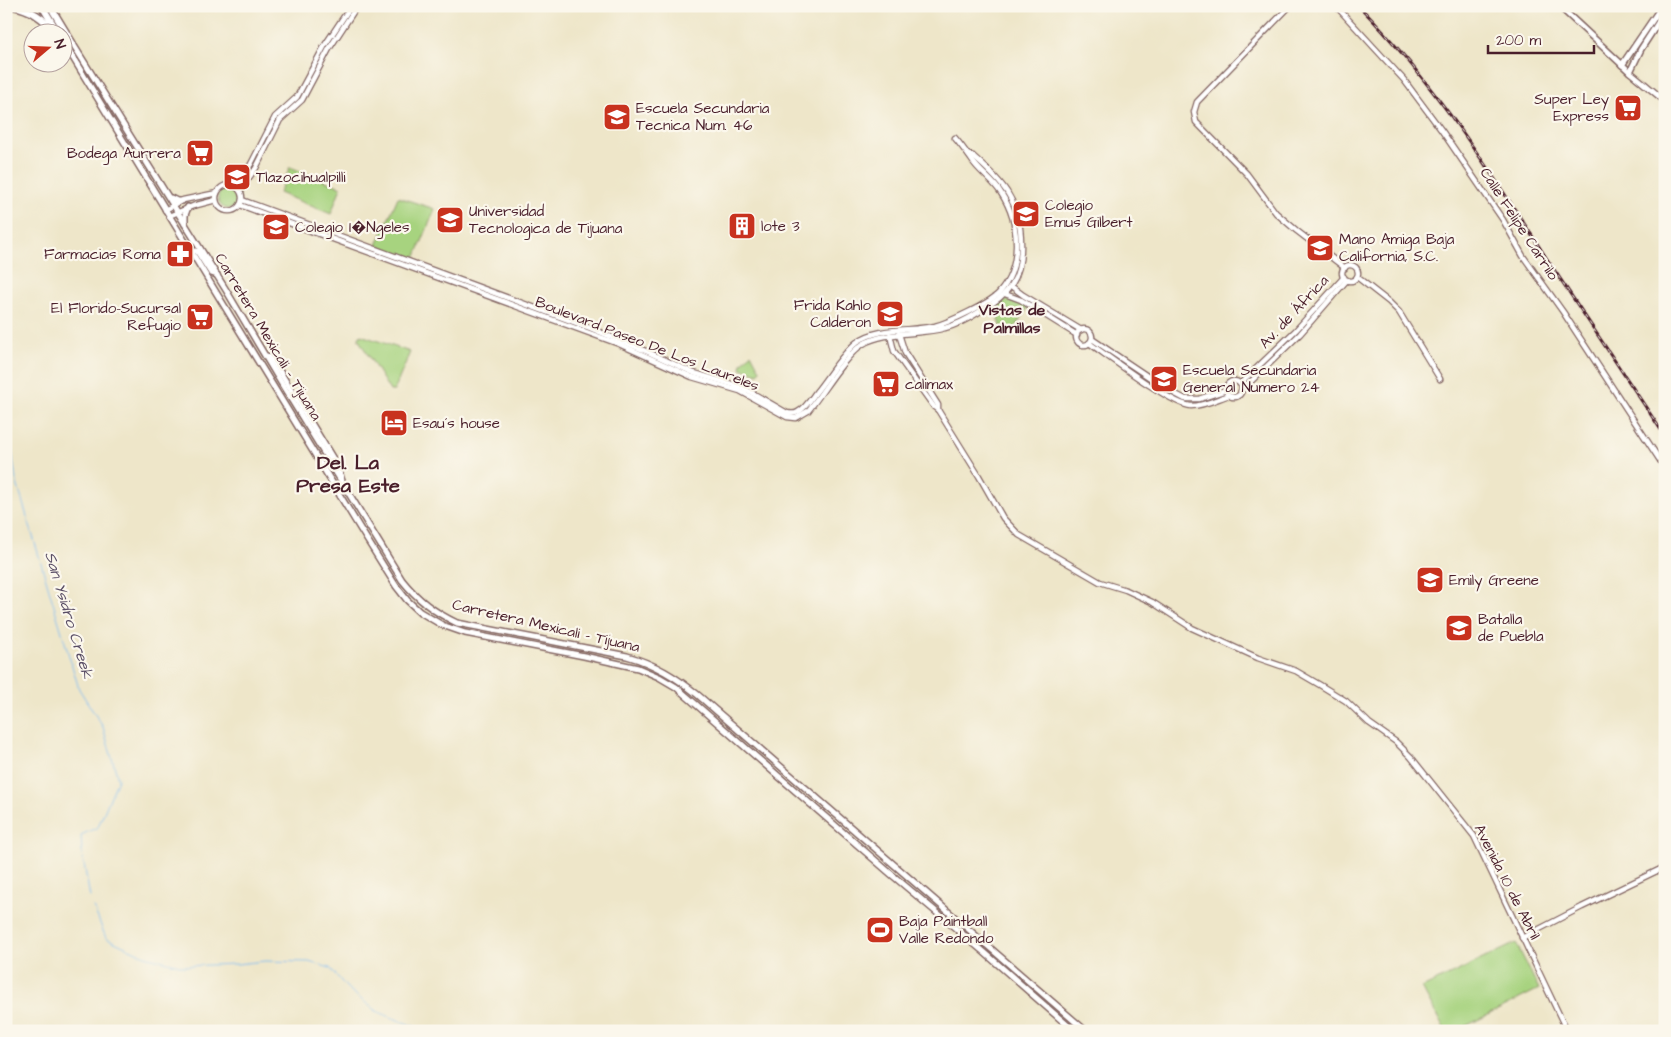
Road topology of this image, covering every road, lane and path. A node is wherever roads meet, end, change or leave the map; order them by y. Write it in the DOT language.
graph roads {
  1 [pos="13,6"];
  2 [pos="42,6"];
  3 [pos="50,6"];
  4 [pos="55,6"];
  5 [pos="351,6"];
  6 [pos="357,6"];
  7 [pos="1290,6"];
  8 [pos="1336,6"];
  9 [pos="1559,6"];
  10 [pos="1662,6"];
  11 [pos="1660,15"];
  12 [pos="45,22"];
  13 [pos="51,22"];
  14 [pos="57,22"];
  15 [pos="60,22"];
  16 [pos="1647,34"];
  17 [pos="72,52"];
  18 [pos="72,53"];
  19 [pos="1622,65"];
  20 [pos="1630,72"];
  21 [pos="1665,101"];
  22 [pos="955,138"];
  23 [pos="971,156"];
  24 [pos="235,186"];
  25 [pos="240,190"];
  26 [pos="217,192"];
  27 [pos="168,196"];
  28 [pos="216,200"];
  29 [pos="182,201"];
  30 [pos="241,202"];
  31 [pos="174,205"];
  32 [pos="188,208"];
  33 [pos="165,210"];
  34 [pos="178,212"];
  35 [pos="169,216"];
  36 [pos="185,225"];
  37 [pos="191,251"];
  38 [pos="1345,268"];
  39 [pos="217,275"];
  40 [pos="1357,277"];
  41 [pos="1345,279"];
  42 [pos="1011,286"];
  43 [pos="1005,294"];
  44 [pos="1080,330"];
  45 [pos="898,333"];
  46 [pos="890,334"];
  47 [pos="1077,335"];
  48 [pos="1090,341"];
  49 [pos="1440,379"];
  50 [pos="1240,384"];
  51 [pos="1226,390"];
  52 [pos="1241,391"];
  53 [pos="1229,395"];
  54 [pos="938,410"];
  55 [pos="1665,468"];
  56 [pos="1665,867"];
  57 [pos="1522,938"];
  58 [pos="1074,1031"];
  59 [pos="1086,1031"];
  60 [pos="1566,1031"];
  1 -- 12 [label="highway"];
  2 -- 13 [label="highway"];
  3 -- 14 [label="highway, Carretera Mexicali - Tijuana"];
  4 -- 15 [label="highway"];
  5 -- 24 [label="street"];
  6 -- 25 [label="street"];
  7 -- 38 [label="street"];
  8 -- 55 [label="street, Calle Felipe Carrilo"];
  9 -- 19 [label="main road"];
  10 -- 11 [label="main road"];
  11 -- 16 [label="main road"];
  16 -- 19 [label="main road"];
  16 -- 20 [label="main road"];
  17 -- 27 [label="main road, Carretera Mexicali - Tijuana"];
  18 -- 33 [label="main road, Carretera Mexicali - Tijuana"];
  19 -- 20 [label="main road"];
  20 -- 21 [label="main road"];
  22 -- 23 [label="street"];
  23 -- 42 [label="street, Boulevard Paseo De Los Laureles"];
  23 -- 45 [label="street, Boulevard Paseo De Los Laureles"];
  24 -- 25 [label="street"];
  24 -- 26 [label="street"];
  25 -- 30 [label="street"];
  26 -- 28 [label="street"];
  26 -- 29 [label="street"];
  27 -- 29 [label="main road"];
  27 -- 31 [label="main road, Carretera Mexicali - Tijuana"];
  28 -- 30 [label="street"];
  28 -- 32 [label="street"];
  29 -- 31 [label="street"];
  30 -- 46 [label="street, Boulevard Paseo De Los Laureles"];
  31 -- 33 [label="street"];
  31 -- 34 [label="main road, Carretera Mexicali - Tijuana"];
  32 -- 34 [label="street"];
  32 -- 36 [label="main road"];
  33 -- 35 [label="main road, Carretera Mexicali - Tijuana"];
  34 -- 35 [label="street"];
  34 -- 36 [label="main road, Carretera Mexicali - Tijuana"];
  35 -- 37 [label="main road, Carretera Mexicali - Tijuana"];
  36 -- 39 [label="main road, Carretera Mexicali - Tijuana"];
  37 -- 39 [label="main road"];
  37 -- 58 [label="main road, Carretera Mexicali - Tijuana"];
  38 -- 40 [label="street"];
  38 -- 41 [label="street"];
  39 -- 59 [label="main road, Carretera Mexicali - Tijuana"];
  40 -- 41 [label="street"];
  40 -- 49 [label="street"];
  41 -- 50 [label="street, Av. de África"];
  41 -- 52 [label="street"];
  42 -- 43 [label="street, Boulevard Paseo De Los Laureles"];
  42 -- 44 [label="street"];
  43 -- 45 [label="street, Boulevard Paseo De Los Laureles"];
  43 -- 47 [label="street"];
  44 -- 47 [label="street"];
  44 -- 48 [label="street"];
  45 -- 46 [label="street, Boulevard Paseo De Los Laureles"];
  45 -- 54 [label="street"];
  46 -- 54 [label="street"];
  47 -- 48 [label="street"];
  48 -- 51 [label="street"];
  48 -- 53 [label="street"];
  50 -- 51 [label="street"];
  50 -- 52 [label="street"];
  51 -- 53 [label="street"];
  52 -- 53 [label="street"];
  54 -- 57 [label="street, Avenida 10 de Abril"];
  56 -- 57 [label="street"];
  57 -- 60 [label="street, Avenida 10 de Abril"];
}
